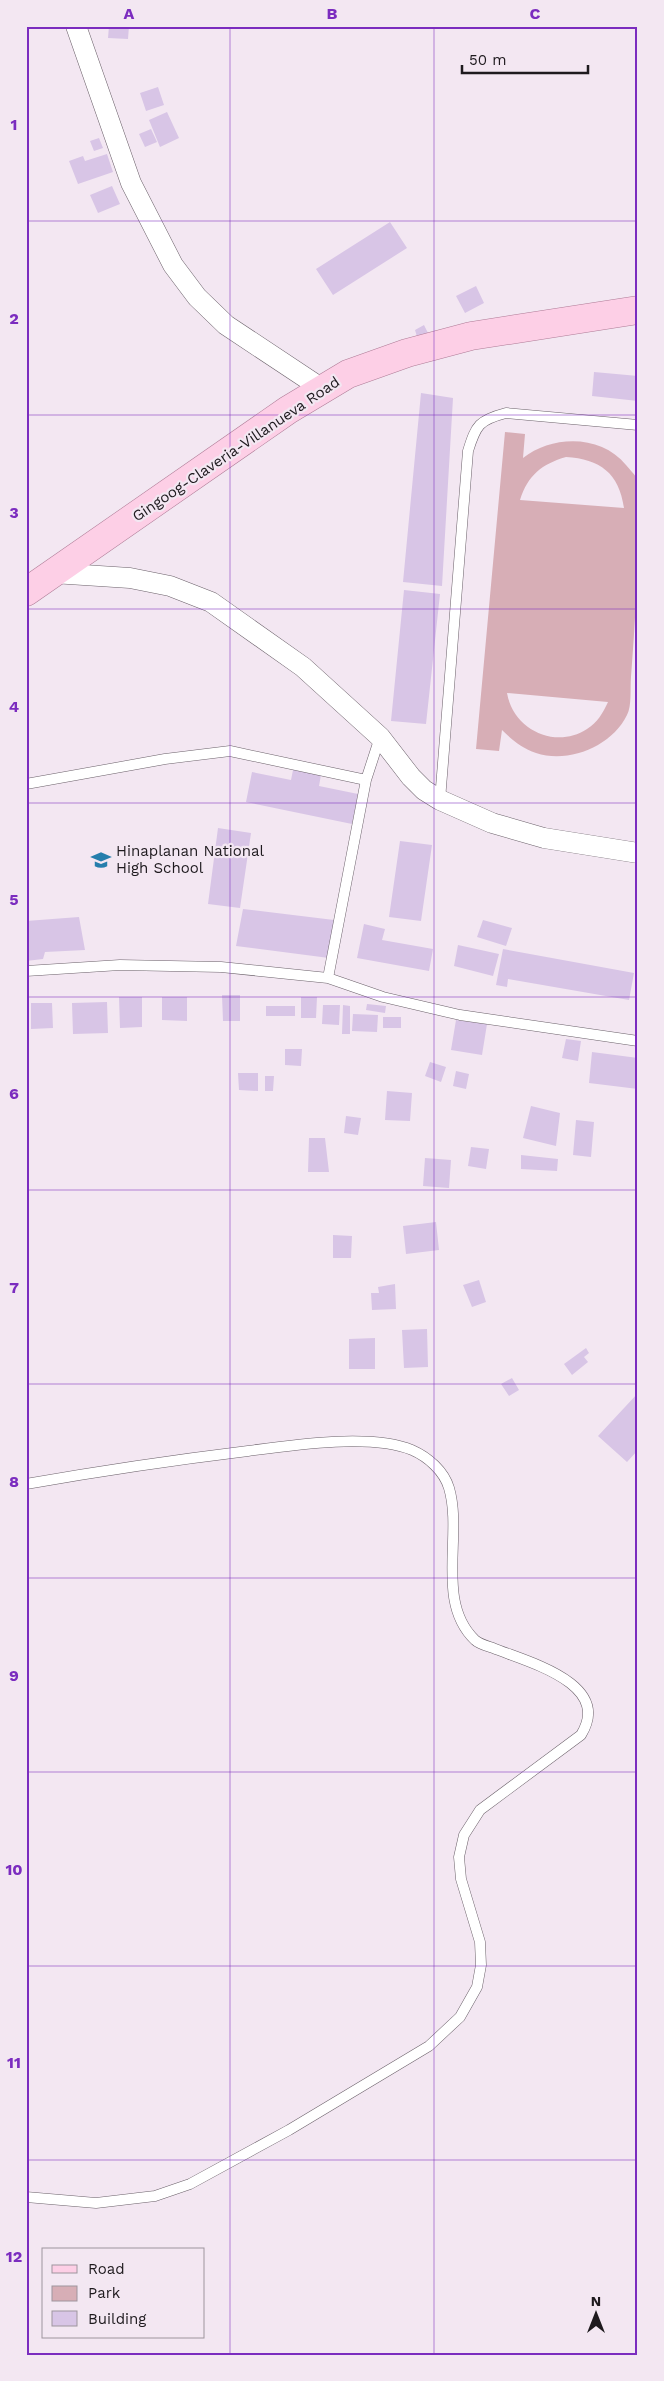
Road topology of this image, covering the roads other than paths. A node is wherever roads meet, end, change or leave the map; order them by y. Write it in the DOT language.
graph roads {
  1 [pos="76,26"];
  2 [pos="638,310"];
  3 [pos="322,388"];
  4 [pos="638,425"];
  5 [pos="53,573"];
  6 [pos="26,592"];
  7 [pos="380,737"];
  8 [pos="366,780"];
  9 [pos="26,784"];
  10 [pos="440,800"];
  11 [pos="638,853"];
  12 [pos="26,971"];
  13 [pos="328,978"];
  14 [pos="638,1040"];
  15 [pos="26,1484"];
  16 [pos="26,2197"];
  1 -- 3 [label="street"];
  2 -- 3 [label="main road, Gingoog-Claveria-Villanueva Road"];
  3 -- 5 [label="main road, Gingoog-Claveria-Villanueva Road"];
  4 -- 10 [label="lane"];
  5 -- 6 [label="main road, Gingoog-Claveria-Villanueva Road"];
  5 -- 7 [label="street"];
  7 -- 8 [label="lane"];
  7 -- 10 [label="street"];
  8 -- 9 [label="lane"];
  8 -- 13 [label="lane"];
  10 -- 11 [label="street"];
  12 -- 13 [label="lane"];
  13 -- 14 [label="lane"];
  15 -- 16 [label="lane"];
}
